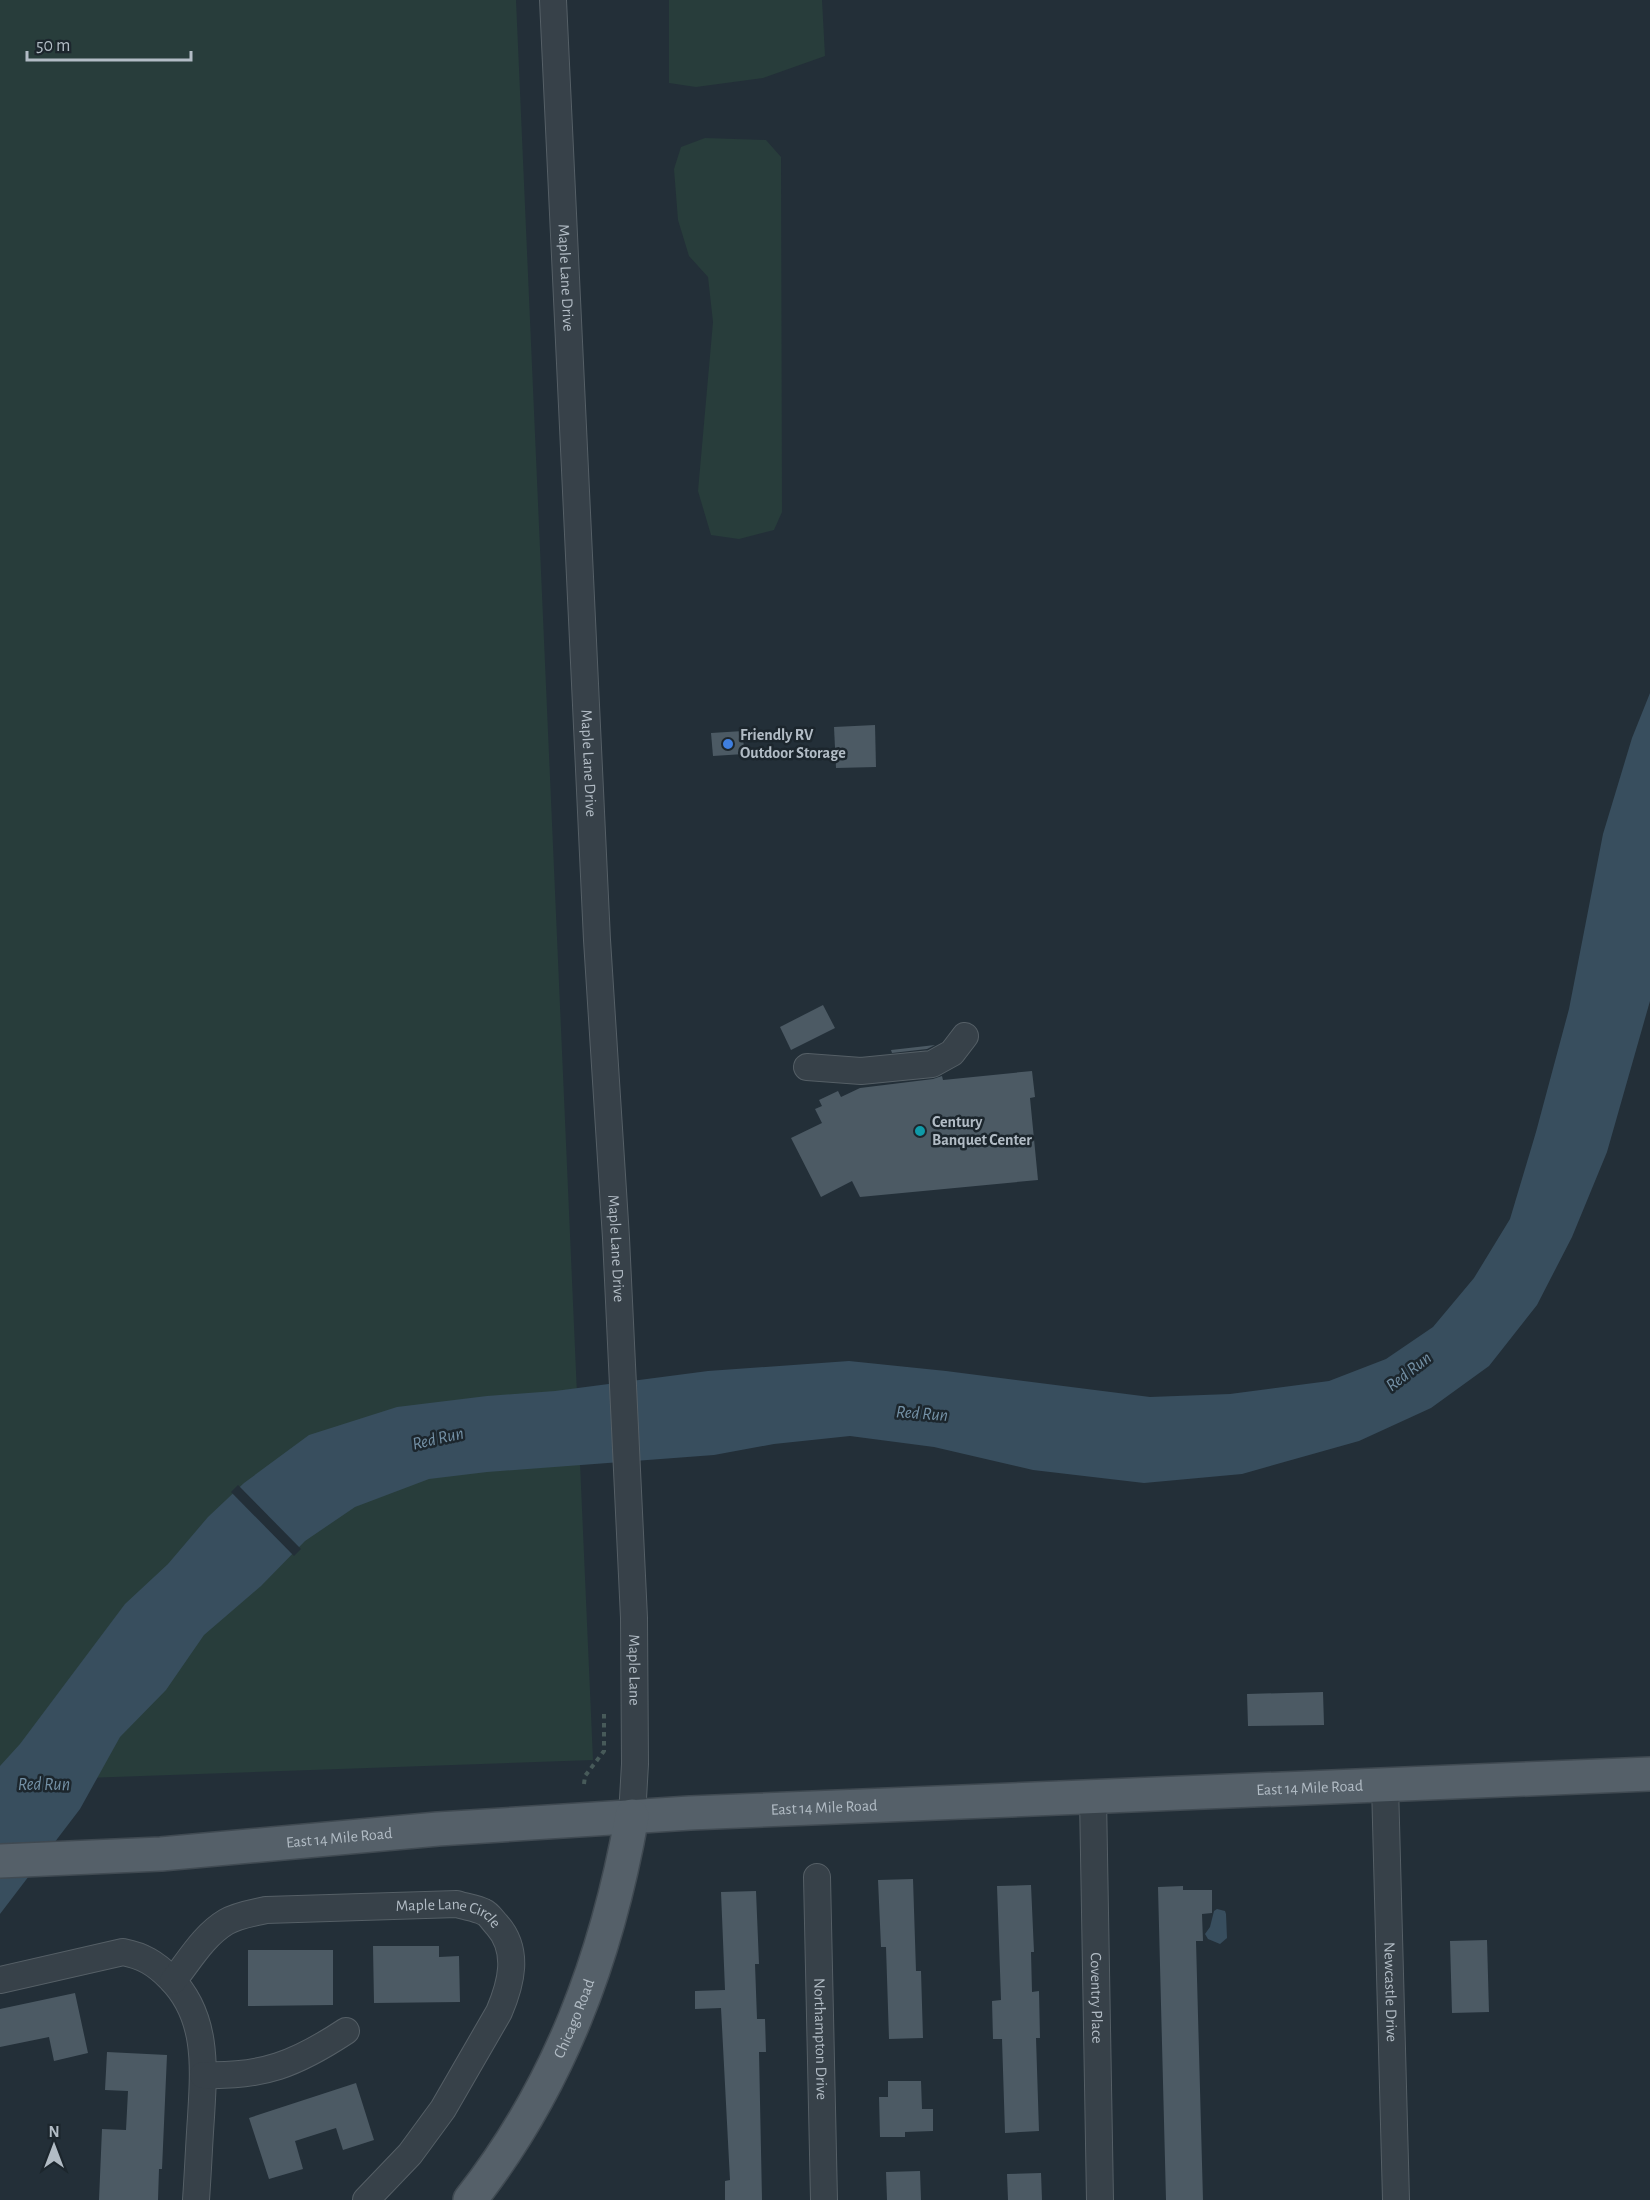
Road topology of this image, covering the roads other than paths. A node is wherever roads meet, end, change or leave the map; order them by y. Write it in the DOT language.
graph roads {
  1 [pos="553,0"];
  2 [pos="965,1036"];
  3 [pos="807,1067"];
  4 [pos="629,1524"];
  5 [pos="1650,1774"];
  6 [pos="1385,1785"];
  7 [pos="1093,1797"];
  8 [pos="632,1816"];
  9 [pos="0,1861"];
  10 [pos="817,1877"];
  11 [pos="0,1980"];
  12 [pos="173,1981"];
  13 [pos="346,2031"];
  14 [pos="203,2075"];
  15 [pos="196,2200"];
  16 [pos="366,2200"];
  17 [pos="470,2200"];
  18 [pos="824,2200"];
  19 [pos="1100,2200"];
  20 [pos="1396,2200"];
  1 -- 4 [label="street, Maple Lane Drive"];
  2 -- 3 [label="street"];
  4 -- 8 [label="street, Maple Lane"];
  5 -- 6 [label="main road, East 14 Mile Road"];
  6 -- 7 [label="main road, East 14 Mile Road"];
  6 -- 20 [label="street, Newcastle Drive"];
  7 -- 8 [label="main road, East 14 Mile Road"];
  7 -- 19 [label="street, Coventry Place"];
  8 -- 9 [label="main road, East 14 Mile Road"];
  8 -- 17 [label="main road, Chicago Road"];
  10 -- 18 [label="street, Northampton Drive"];
  11 -- 12 [label="street"];
  12 -- 14 [label="street"];
  12 -- 16 [label="street, Maple Lane Circle"];
  13 -- 14 [label="street"];
  14 -- 15 [label="street"];
}
